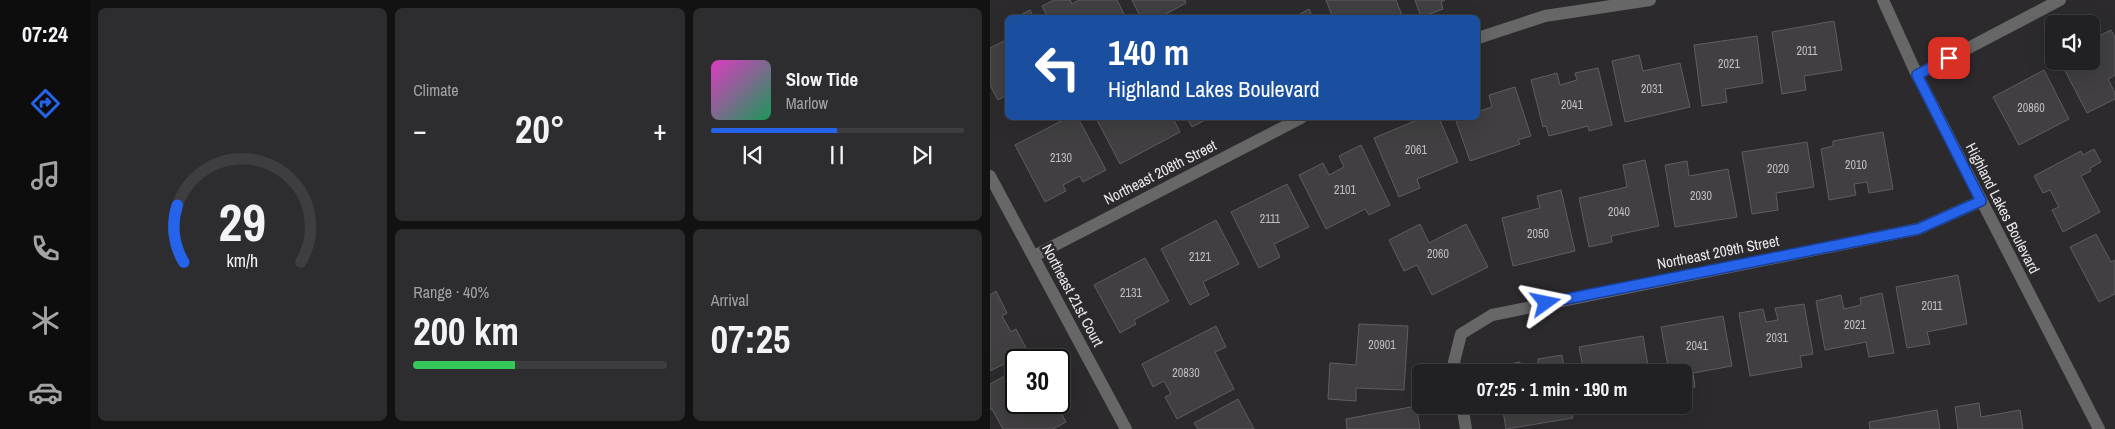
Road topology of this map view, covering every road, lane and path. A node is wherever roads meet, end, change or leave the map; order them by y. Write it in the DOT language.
graph roads {
  1 [pos="1650,0"];
  2 [pos="1883,0"];
  3 [pos="2060,0"];
  4 [pos="1480,37"];
  5 [pos="1917,75"];
  6 [pos="1297,120"];
  7 [pos="990,176"];
  8 [pos="1981,201"];
  9 [pos="1034,256"];
  10 [pos="1454,364"];
  11 [pos="1464,414"];
  12 [pos="1126,429"];
  13 [pos="1466,429"];
  14 [pos="2099,429"];
  1 -- 4 [label="street"];
  2 -- 5 [label="street, Highland Lakes Boulevard"];
  3 -- 5 [label="street"];
  5 -- 8 [label="street, Highland Lakes Boulevard"];
  6 -- 9 [label="street, Northeast 208th Street"];
  7 -- 9 [label="street, Northeast 21st Court"];
  8 -- 10 [label="street, Northeast 209th Street"];
  8 -- 14 [label="street, Highland Lakes Boulevard"];
  9 -- 12 [label="street, Northeast 21st Court"];
  11 -- 13 [label="street"];
}
